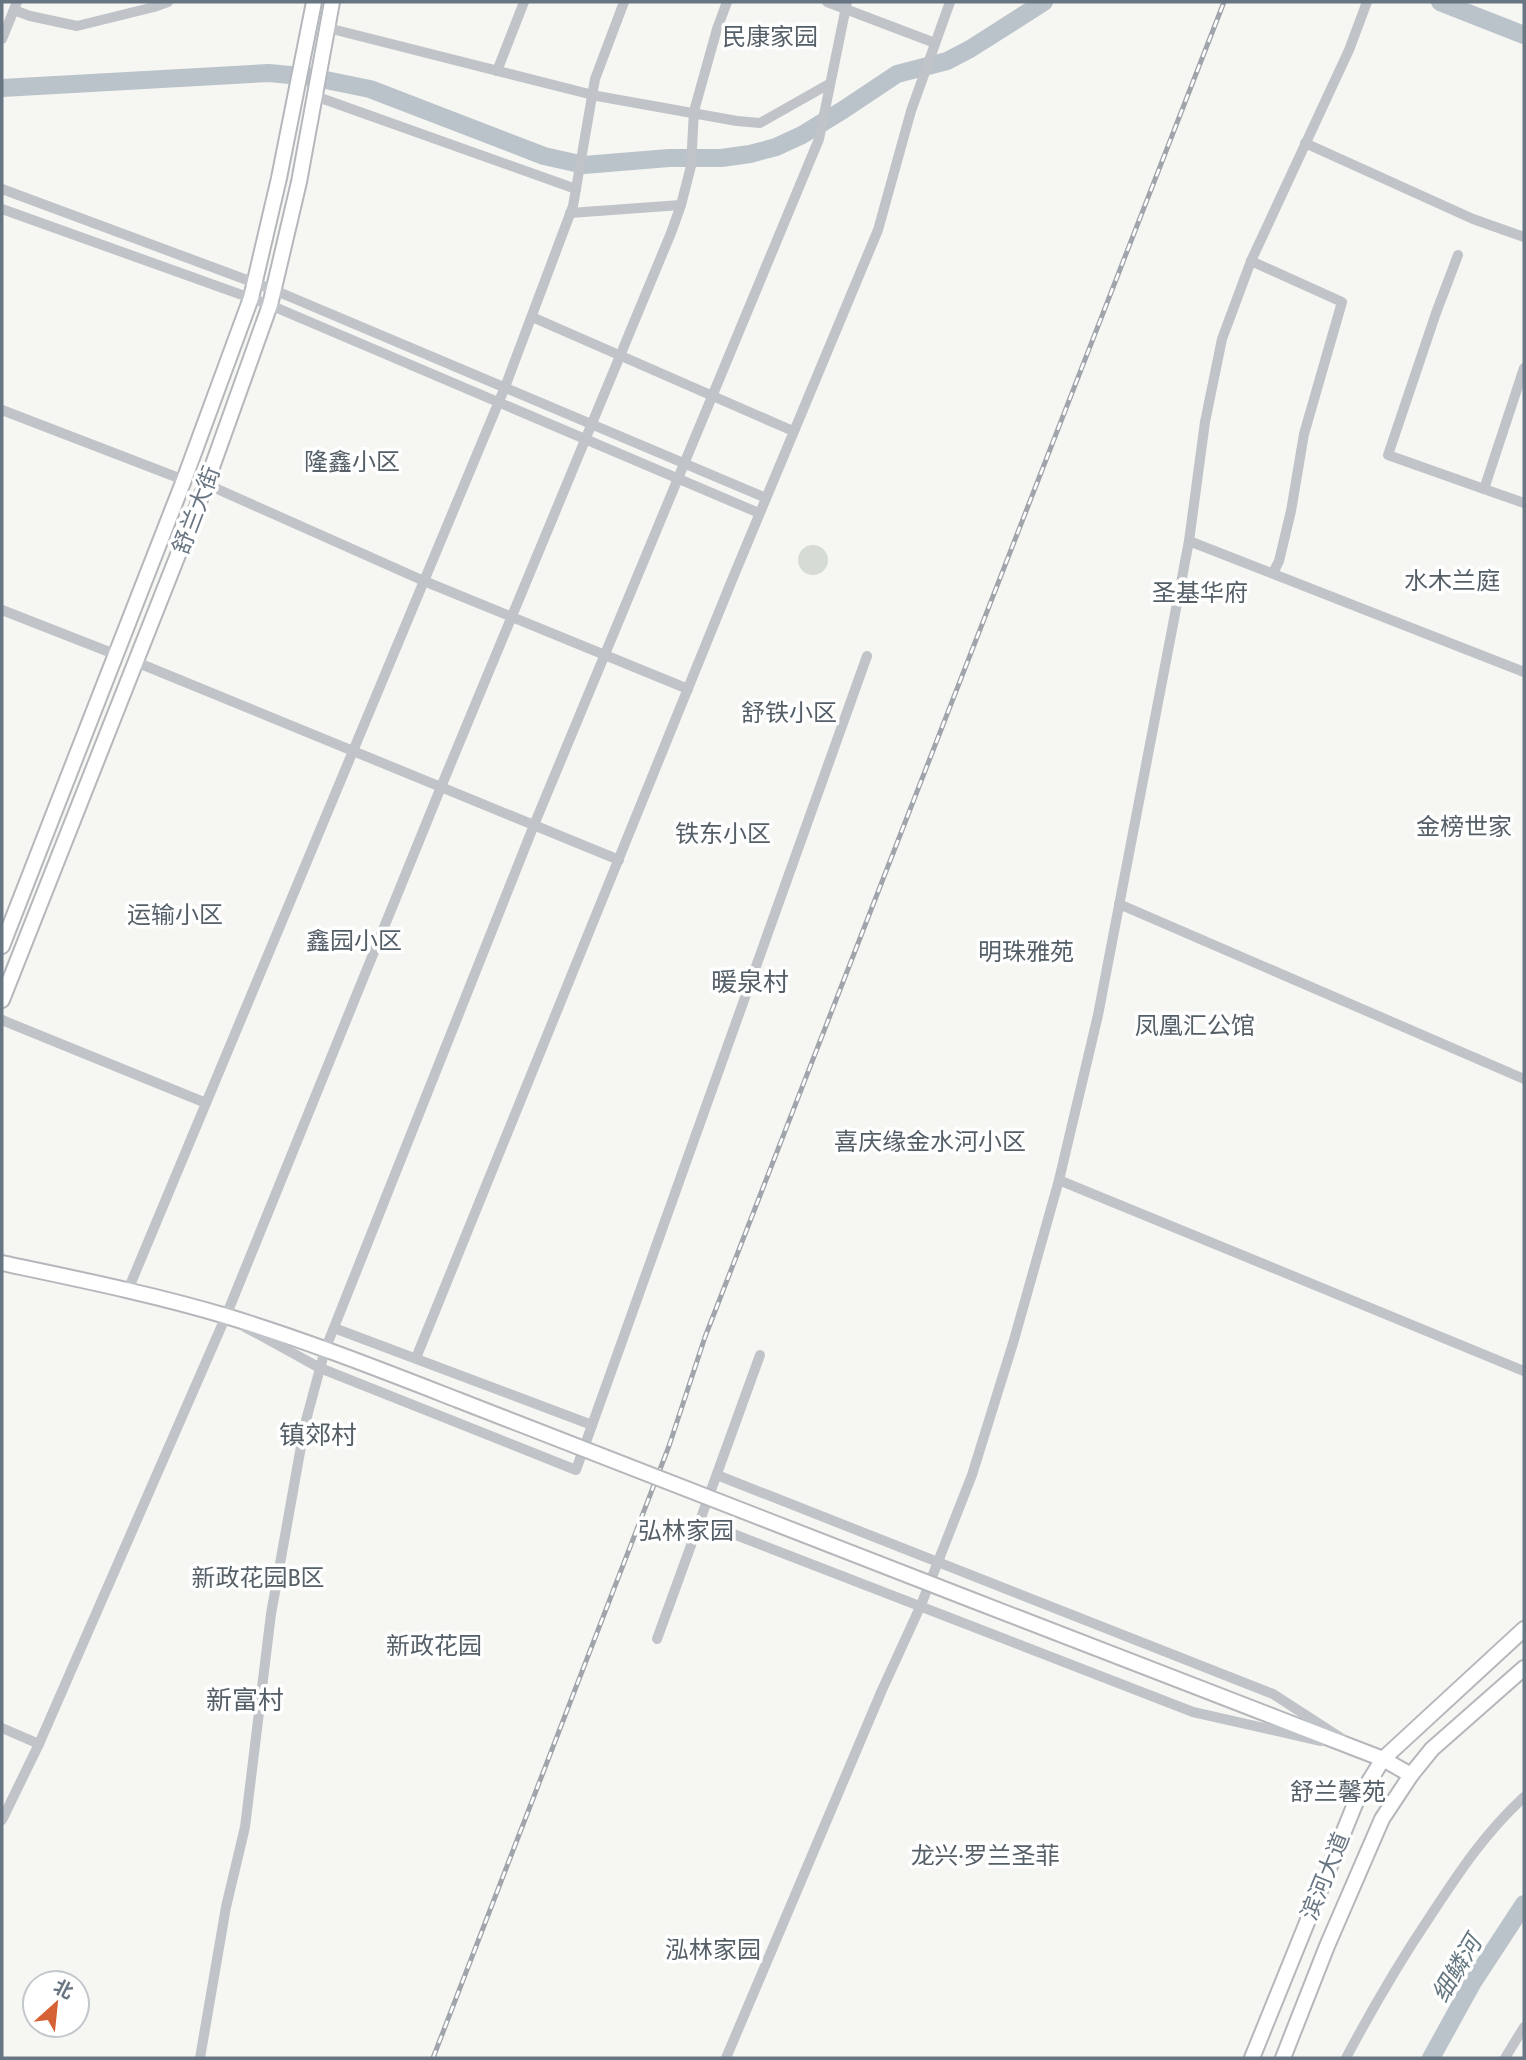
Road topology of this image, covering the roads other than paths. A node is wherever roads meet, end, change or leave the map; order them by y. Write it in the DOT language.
graph roads {
  1 [pos="167,2"];
  2 [pos="314,2"];
  3 [pos="332,2"];
  4 [pos="524,2"];
  5 [pos="624,2"];
  6 [pos="727,2"];
  7 [pos="827,2"];
  8 [pos="950,2"];
  9 [pos="1367,2"];
  10 [pos="846,5"];
  11 [pos="15,6"];
  12 [pos="326,35"];
  13 [pos="2,40"];
  14 [pos="935,43"];
  15 [pos="497,71"];
  16 [pos="829,85"];
  17 [pos="592,95"];
  18 [pos="315,96"];
  19 [pos="694,113"];
  20 [pos="1306,143"];
  21 [pos="576,188"];
  22 [pos="2,189"];
  23 [pos="681,205"];
  24 [pos="2,209"];
  25 [pos="570,213"];
  26 [pos="1524,237"];
  27 [pos="1458,255"];
  28 [pos="1251,261"];
  29 [pos="255,283"];
  30 [pos="274,290"];
  31 [pos="251,298"];
  32 [pos="270,305"];
  33 [pos="532,317"];
  34 [pos="621,356"];
  35 [pos="1524,368"];
  36 [pos="505,387"];
  37 [pos="712,396"];
  38 [pos="499,402"];
  39 [pos="2,410"];
  40 [pos="592,424"];
  41 [pos="793,431"];
  42 [pos="586,439"];
  43 [pos="683,463"];
  44 [pos="677,478"];
  45 [pos="184,480"];
  46 [pos="206,484"];
  47 [pos="1484,489"];
  48 [pos="766,498"];
  49 [pos="1524,503"];
  50 [pos="760,513"];
  51 [pos="1189,541"];
  52 [pos="1273,573"];
  53 [pos="424,581"];
  54 [pos="2,610"];
  55 [pos="512,617"];
  56 [pos="117,655"];
  57 [pos="604,655"];
  58 [pos="867,656"];
  59 [pos="136,662"];
  60 [pos="1524,672"];
  61 [pos="688,689"];
  62 [pos="353,751"];
  63 [pos="441,787"];
  64 [pos="534,825"];
  65 [pos="619,860"];
  66 [pos="1119,904"];
  67 [pos="2,946"];
  68 [pos="2,1000"];
  69 [pos="2,1020"];
  70 [pos="1524,1079"];
  71 [pos="206,1102"];
  72 [pos="1059,1180"];
  73 [pos="2,1263"];
  74 [pos="128,1290"];
  75 [pos="226,1316"];
  76 [pos="334,1328"];
  77 [pos="326,1350"];
  78 [pos="760,1355"];
  79 [pos="416,1358"];
  80 [pos="320,1368"];
  81 [pos="1524,1371"];
  82 [pos="592,1425"];
  83 [pos="717,1475"];
  84 [pos="700,1521"];
  85 [pos="939,1561"];
  86 [pos="921,1605"];
  87 [pos="1524,1629"];
  88 [pos="657,1639"];
  89 [pos="1524,1668"];
  90 [pos="2,1728"];
  91 [pos="39,1744"];
  92 [pos="1358,1749"];
  93 [pos="1384,1759"];
  94 [pos="1411,1775"];
  95 [pos="1524,1797"];
  96 [pos="2,1820"];
  97 [pos="1524,2027"];
  98 [pos="200,2058"];
  99 [pos="726,2058"];
  100 [pos="1252,2058"];
  101 [pos="1283,2058"];
  102 [pos="1346,2058"];
  103 [pos="1504,2058"];
  1 -- 11 [label="street"];
  2 -- 29 [label="main road, 舒兰大街"];
  3 -- 12 [label="main road, 舒兰大街"];
  4 -- 15 [label="street"];
  5 -- 17 [label="street"];
  6 -- 19 [label="street"];
  7 -- 10 [label="street"];
  8 -- 14 [label="street"];
  9 -- 20 [label="street"];
  10 -- 14 [label="street"];
  10 -- 16 [label="street"];
  11 -- 13 [label="street"];
  12 -- 15 [label="street"];
  12 -- 18 [label="main road, 舒兰大街"];
  14 -- 41 [label="street"];
  15 -- 17 [label="street"];
  16 -- 19 [label="street"];
  16 -- 37 [label="street"];
  17 -- 19 [label="street"];
  17 -- 21 [label="street"];
  18 -- 21 [label="street"];
  18 -- 30 [label="main road, 舒兰大街"];
  19 -- 23 [label="street"];
  20 -- 26 [label="street"];
  20 -- 28 [label="street"];
  21 -- 25 [label="street"];
  22 -- 29 [label="street"];
  23 -- 25 [label="street"];
  23 -- 34 [label="street"];
  24 -- 31 [label="street"];
  25 -- 33 [label="street"];
  27 -- 47 [label="street"];
  28 -- 51 [label="street"];
  28 -- 52 [label="street"];
  29 -- 30 [label="street"];
  29 -- 31 [label="main road, 舒兰大街"];
  30 -- 32 [label="main road, 舒兰大街"];
  30 -- 36 [label="street"];
  31 -- 32 [label="street"];
  31 -- 45 [label="main road, 舒兰大街"];
  32 -- 38 [label="street"];
  32 -- 46 [label="main road, 舒兰大街"];
  33 -- 34 [label="street"];
  33 -- 36 [label="street"];
  34 -- 37 [label="street"];
  34 -- 40 [label="street"];
  35 -- 47 [label="street"];
  36 -- 38 [label="street"];
  36 -- 40 [label="street"];
  37 -- 41 [label="street"];
  37 -- 43 [label="street"];
  38 -- 42 [label="street"];
  38 -- 53 [label="street"];
  39 -- 45 [label="street"];
  40 -- 42 [label="street"];
  40 -- 43 [label="street"];
  41 -- 48 [label="street"];
  42 -- 44 [label="street"];
  42 -- 55 [label="street"];
  43 -- 44 [label="street"];
  43 -- 48 [label="street"];
  44 -- 50 [label="street"];
  44 -- 57 [label="street"];
  45 -- 56 [label="main road, 舒兰大街"];
  46 -- 53 [label="street"];
  46 -- 59 [label="main road, 舒兰大街"];
  47 -- 49 [label="street"];
  48 -- 50 [label="street"];
  50 -- 61 [label="street"];
  51 -- 52 [label="street"];
  51 -- 66 [label="street"];
  52 -- 60 [label="street"];
  53 -- 55 [label="street"];
  53 -- 62 [label="street"];
  54 -- 56 [label="street"];
  55 -- 57 [label="street"];
  55 -- 63 [label="street"];
  56 -- 67 [label="main road, 舒兰大街"];
  57 -- 61 [label="street"];
  57 -- 64 [label="street"];
  58 -- 82 [label="street"];
  59 -- 62 [label="street"];
  59 -- 68 [label="main road, 舒兰大街"];
  61 -- 65 [label="street"];
  62 -- 63 [label="street"];
  62 -- 71 [label="street"];
  63 -- 64 [label="street"];
  63 -- 75 [label="street"];
  64 -- 65 [label="street"];
  64 -- 76 [label="street"];
  65 -- 79 [label="street"];
  66 -- 70 [label="street"];
  66 -- 72 [label="street"];
  69 -- 71 [label="street"];
  71 -- 74 [label="street"];
  72 -- 81 [label="street"];
  72 -- 85 [label="street"];
  73 -- 74 [label="main road"];
  74 -- 75 [label="main road"];
  75 -- 77 [label="main road"];
  75 -- 80 [label="street"];
  75 -- 91 [label="street"];
  76 -- 77 [label="street"];
  76 -- 79 [label="street"];
  77 -- 80 [label="street"];
  77 -- 92 [label="main road, bridge"];
  78 -- 83 [label="street"];
  79 -- 82 [label="street"];
  80 -- 82 [label="street"];
  80 -- 98 [label="street"];
  83 -- 84 [label="street"];
  83 -- 85 [label="street"];
  84 -- 86 [label="street"];
  84 -- 88 [label="street"];
  85 -- 86 [label="street"];
  85 -- 92 [label="street"];
  86 -- 92 [label="street"];
  86 -- 99 [label="street"];
  87 -- 93 [label="main road, 滨河大道"];
  89 -- 94 [label="main road, 滨河大道"];
  90 -- 91 [label="street"];
  91 -- 96 [label="street"];
  92 -- 93 [label="main road"];
  93 -- 94 [label="main road"];
  93 -- 100 [label="main road, 滨河大道"];
  94 -- 101 [label="main road, 滨河大道"];
  95 -- 102 [label="street"];
  97 -- 103 [label="street"];
}
